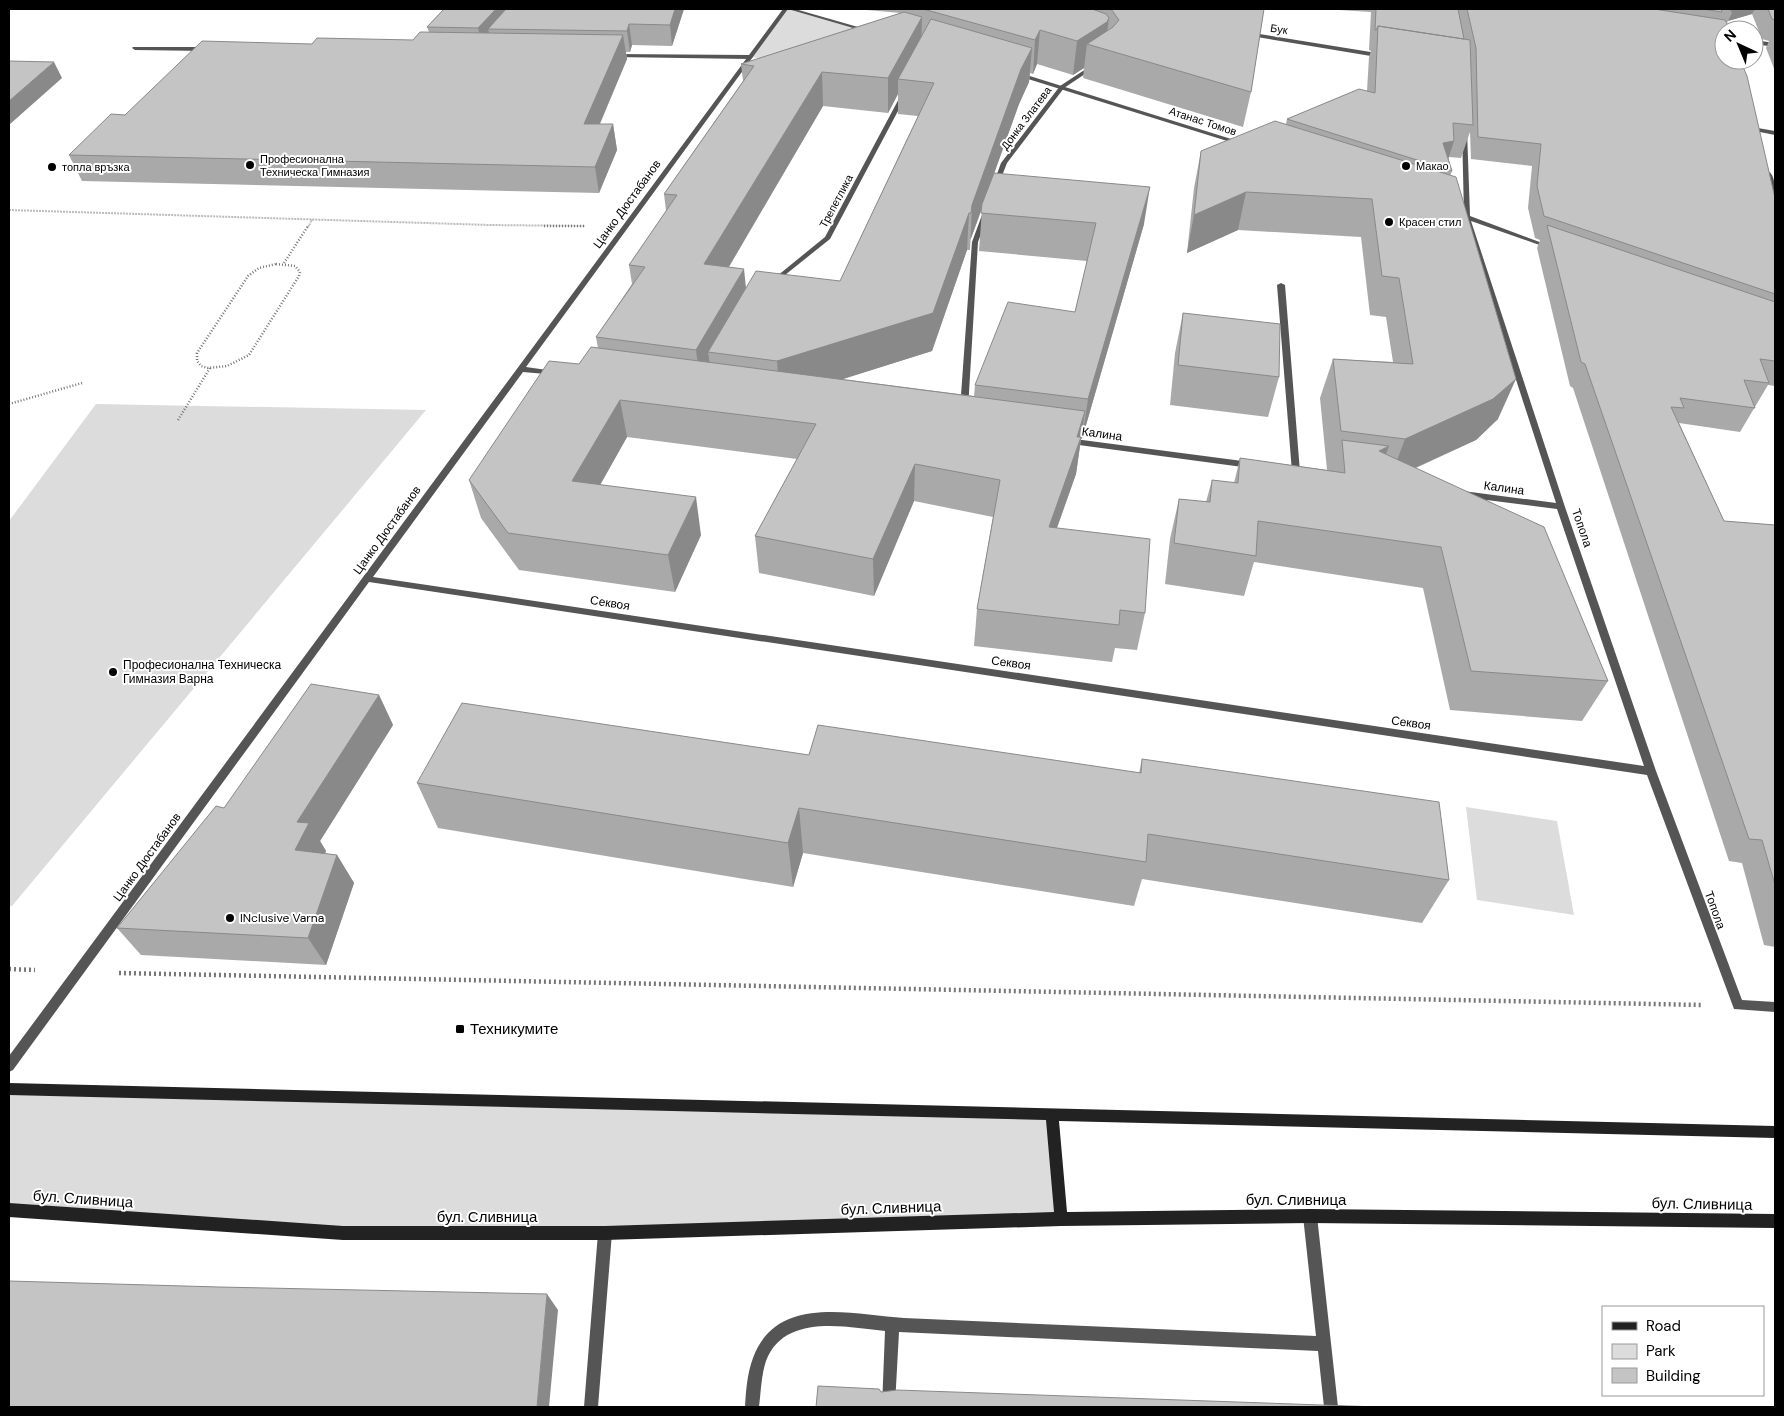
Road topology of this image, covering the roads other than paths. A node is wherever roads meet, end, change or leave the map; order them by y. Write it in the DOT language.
graph roads {
  1 [pos="785,9"];
  2 [pos="790,9"];
  3 [pos="873,32"];
  4 [pos="1236,32"];
  5 [pos="136,48"];
  6 [pos="203,49"];
  7 [pos="213,49"];
  8 [pos="604,54"];
  9 [pos="196,56"];
  10 [pos="750,57"];
  11 [pos="1390,57"];
  12 [pos="1098,63"];
  13 [pos="1014,73"];
  14 [pos="909,84"];
  15 [pos="1062,87"];
  16 [pos="1465,119"];
  17 [pos="1749,120"];
  18 [pos="1752,129"];
  19 [pos="1775,133"];
  20 [pos="1755,138"];
  21 [pos="1249,146"];
  22 [pos="1765,166"];
  23 [pos="994,189"];
  24 [pos="1775,193"];
  25 [pos="988,206"];
  26 [pos="1458,215"];
  27 [pos="1467,218"];
  28 [pos="1561,250"];
  29 [pos="1281,285"];
  30 [pos="766,287"];
  31 [pos="521,369"];
  32 [pos="560,374"];
  33 [pos="964,418"];
  34 [pos="1060,440"];
  35 [pos="1257,466"];
  36 [pos="1286,470"];
  37 [pos="1296,472"];
  38 [pos="1306,473"];
  39 [pos="1453,492"];
  40 [pos="1561,507"];
  41 [pos="367,579"];
  42 [pos="1651,771"];
  43 [pos="1775,1007"];
  44 [pos="9,1066"];
  45 [pos="9,1089"];
  46 [pos="1052,1114"];
  47 [pos="1775,1132"];
  48 [pos="9,1210"];
  49 [pos="1310,1216"];
  50 [pos="1061,1219"];
  51 [pos="1775,1221"];
  52 [pos="604,1233"];
  53 [pos="892,1325"];
  54 [pos="1324,1344"];
  55 [pos="888,1406"];
  56 [pos="591,1407"];
  57 [pos="752,1407"];
  58 [pos="1331,1407"];
  1 -- 10 [label="street, Цанко Дюстабанов"];
  2 -- 3 [label="street"];
  4 -- 11 [label="street, Бук"];
  5 -- 6 [label="street"];
  6 -- 7 [label="street"];
  6 -- 9 [label="street"];
  8 -- 10 [label="street"];
  10 -- 31 [label="street, Цанко Дюстабанов"];
  12 -- 15 [label="street, Донка Златева"];
  13 -- 15 [label="street, Атанас Томов"];
  14 -- 30 [label="street, Трепетлика"];
  15 -- 21 [label="street, Атанас Томов"];
  15 -- 23 [label="street, Донка Златева"];
  16 -- 27 [label="street, Топола"];
  17 -- 18 [label="street"];
  18 -- 19 [label="street"];
  18 -- 20 [label="street"];
  22 -- 24 [label="street"];
  25 -- 33 [label="street"];
  26 -- 27 [label="street"];
  27 -- 28 [label="street"];
  27 -- 40 [label="street, Топола"];
  29 -- 37 [label="street"];
  31 -- 32 [label="street"];
  31 -- 41 [label="street, Цанко Дюстабанов"];
  34 -- 35 [label="street, Калина"];
  36 -- 37 [label="street"];
  37 -- 38 [label="street"];
  39 -- 40 [label="street, Калина"];
  40 -- 42 [label="street, Топола"];
  41 -- 42 [label="street, Секвоя"];
  41 -- 44 [label="street, Цанко Дюстабанов"];
  42 -- 43 [label="street, Топола"];
  45 -- 46 [label="main road"];
  46 -- 47 [label="main road"];
  46 -- 50 [label="main road"];
  48 -- 52 [label="main road, бул. Сливница"];
  49 -- 50 [label="main road, бул. Сливница"];
  49 -- 51 [label="main road, бул. Сливница"];
  49 -- 54 [label="street"];
  50 -- 52 [label="main road, бул. Сливница"];
  52 -- 56 [label="street"];
  53 -- 54 [label="street"];
  53 -- 55 [label="street"];
  53 -- 57 [label="street"];
  54 -- 58 [label="street"];
}
